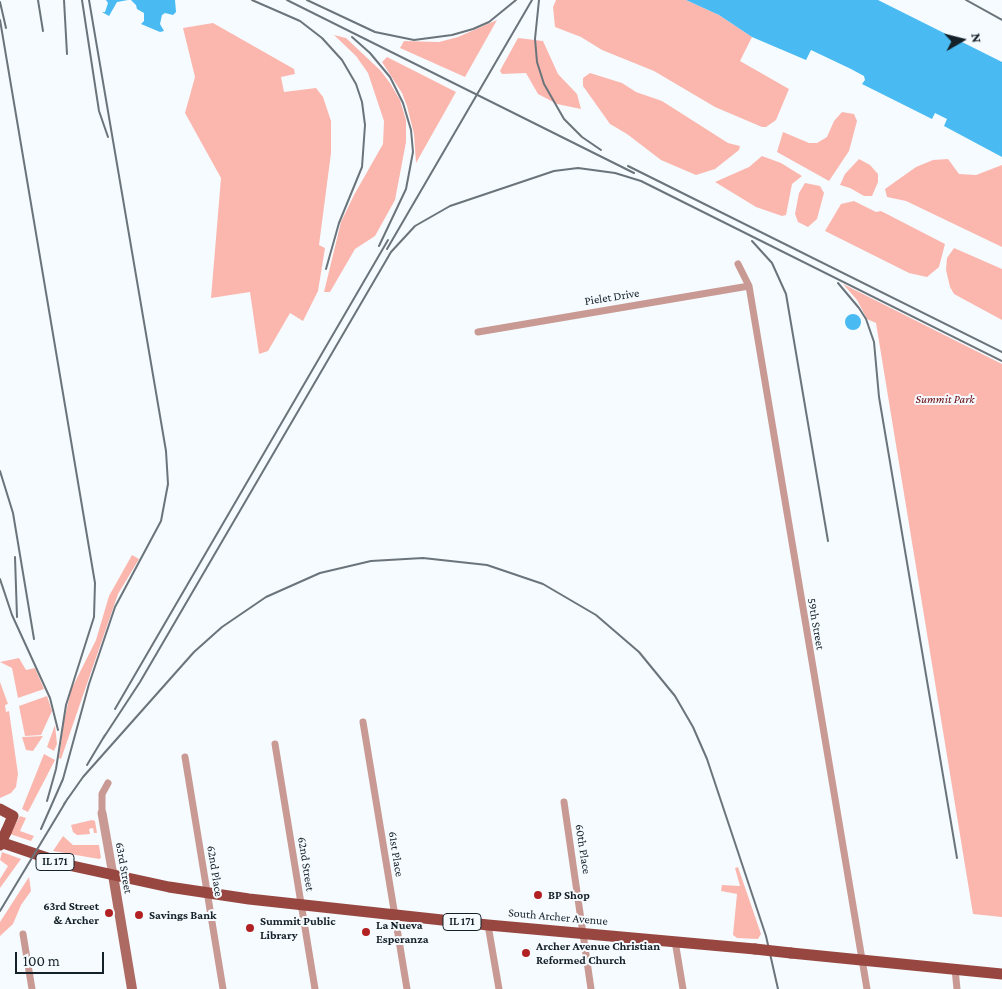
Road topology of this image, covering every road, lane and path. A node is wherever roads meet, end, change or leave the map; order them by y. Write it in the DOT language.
graph roads {
  1 [pos="738,264"];
  2 [pos="749,286"];
  3 [pos="478,332"];
  4 [pos="363,722"];
  5 [pos="275,744"];
  6 [pos="185,757"];
  7 [pos="108,783"];
  8 [pos="564,802"];
  9 [pos="0,809"];
  10 [pos="102,813"];
  11 [pos="2,840"];
  12 [pos="112,874"];
  13 [pos="207,893"];
  14 [pos="301,906"];
  15 [pos="394,914"];
  16 [pos="488,925"];
  17 [pos="583,932"];
  18 [pos="23,934"];
  19 [pos="675,941"];
  20 [pos="862,960"];
  21 [pos="955,969"];
  22 [pos="1002,974"];
  23 [pos="32,989"];
  24 [pos="132,989"];
  25 [pos="223,989"];
  26 [pos="315,989"];
  27 [pos="407,989"];
  28 [pos="499,989"];
  29 [pos="591,989"];
  30 [pos="682,989"];
  31 [pos="866,989"];
  32 [pos="957,989"];
  1 -- 2 [label="street, 59th Street"];
  2 -- 3 [label="street, Pielet Drive"];
  2 -- 20 [label="street, 59th Street"];
  4 -- 15 [label="street, 61st Place"];
  5 -- 14 [label="street, 62nd Street"];
  6 -- 13 [label="street, 62nd Place"];
  7 -- 10 [label="street, 63rd Street"];
  8 -- 17 [label="street, 60th Place"];
  9 -- 11 [label="main road"];
  10 -- 12 [label="street, 63rd Street"];
  11 -- 12 [label="main road, IL 171"];
  12 -- 13 [label="main road, South Archer Avenue / IL 171"];
  12 -- 24 [label="main road, 63rd Street"];
  13 -- 14 [label="main road, South Archer Avenue / IL 171"];
  13 -- 25 [label="street, 62nd Place"];
  14 -- 15 [label="main road, South Archer Avenue / IL 171"];
  14 -- 26 [label="street, 62nd Street"];
  15 -- 16 [label="main road, South Archer Avenue / IL 171"];
  15 -- 27 [label="street, 61st Place"];
  16 -- 17 [label="main road, South Archer Avenue / IL 171"];
  16 -- 28 [label="street"];
  17 -- 19 [label="main road, South Archer Avenue / IL 171"];
  17 -- 29 [label="street, 60th Place"];
  18 -- 23 [label="street"];
  19 -- 20 [label="main road, South Archer Avenue / IL 171, bridge"];
  19 -- 30 [label="street"];
  20 -- 21 [label="main road, South Archer Avenue / IL 171"];
  20 -- 31 [label="street, 59th Street"];
  21 -- 22 [label="main road, South Archer Avenue / IL 171"];
  21 -- 32 [label="street"];
}
